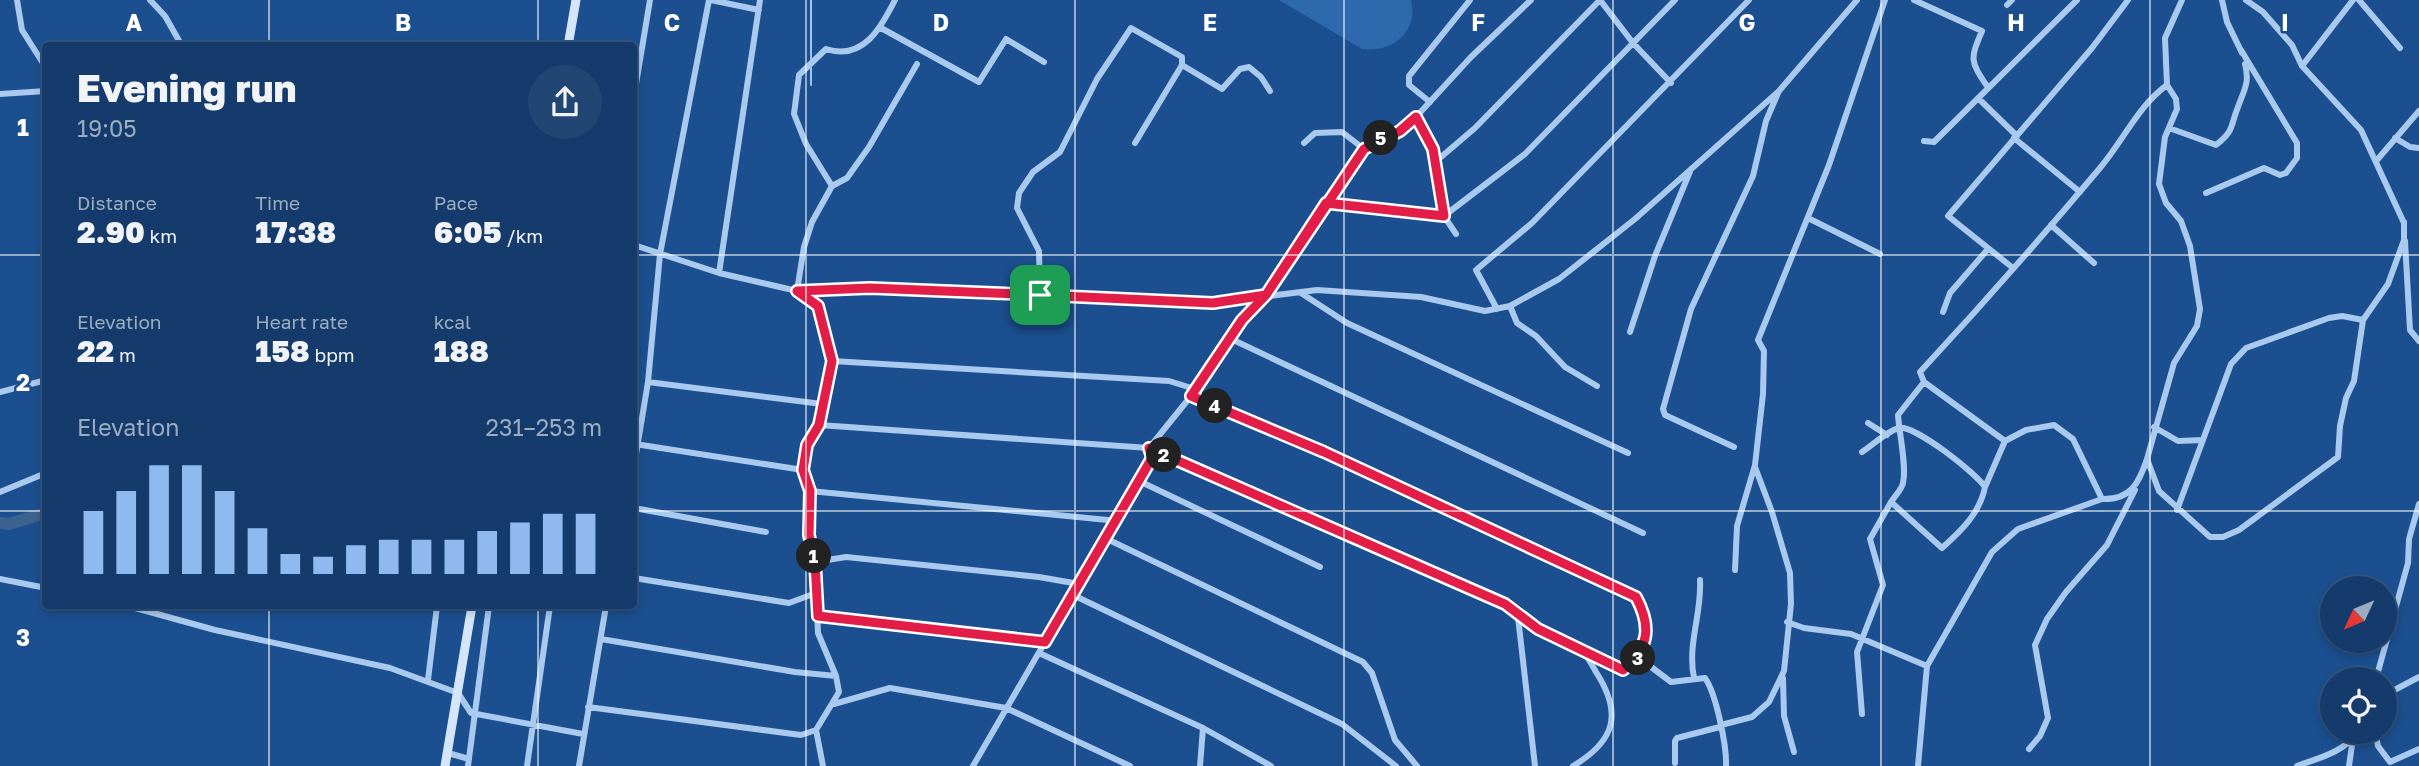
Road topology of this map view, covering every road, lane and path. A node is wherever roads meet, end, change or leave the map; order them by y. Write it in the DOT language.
graph roads {
  1 [pos="17,0"];
  2 [pos="150,0"];
  3 [pos="576,0"];
  4 [pos="650,0"];
  5 [pos="710,0"];
  6 [pos="761,0"];
  7 [pos="895,0"];
  8 [pos="1470,0"];
  9 [pos="1531,0"];
  10 [pos="1600,0"];
  11 [pos="1675,0"];
  12 [pos="1749,0"];
  13 [pos="1857,0"];
  14 [pos="1885,0"];
  15 [pos="1914,0"];
  16 [pos="2077,0"];
  17 [pos="2128,0"];
  18 [pos="2182,0"];
  19 [pos="2222,0"];
  20 [pos="2246,0"];
  21 [pos="2353,0"];
  22 [pos="2359,0"];
  23 [pos="759,10"];
  24 [pos="881,28"];
  25 [pos="180,42"];
  26 [pos="569,42"];
  27 [pos="1633,43"];
  28 [pos="2400,48"];
  29 [pos="2241,50"];
  30 [pos="42,62"];
  31 [pos="1044,62"];
  32 [pos="917,64"];
  33 [pos="1182,65"];
  34 [pos="2302,66"];
  35 [pos="637,78"];
  36 [pos="1671,83"];
  37 [pos="2167,85"];
  38 [pos="1987,86"];
  39 [pos="42,91"];
  40 [pos="1270,91"];
  41 [pos="1779,91"];
  42 [pos="0,94"];
  43 [pos="1978,98"];
  44 [pos="1430,102"];
  45 [pos="2419,111"];
  46 [pos="1416,117"];
  47 [pos="2169,128"];
  48 [pos="2015,137"];
  49 [pos="2395,138"];
  50 [pos="1924,141"];
  51 [pos="1135,143"];
  52 [pos="1304,143"];
  53 [pos="2419,148"];
  54 [pos="1364,149"];
  55 [pos="2377,160"];
  56 [pos="1434,163"];
  57 [pos="1692,168"];
  58 [pos="832,186"];
  59 [pos="2080,192"];
  60 [pos="2206,193"];
  61 [pos="1326,203"];
  62 [pos="1444,216"];
  63 [pos="1808,218"];
  64 [pos="2404,222"];
  65 [pos="2051,225"];
  66 [pos="1456,234"];
  67 [pos="637,246"];
  68 [pos="1988,249"];
  69 [pos="660,254"];
  70 [pos="1880,254"];
  71 [pos="2094,263"];
  72 [pos="2014,268"];
  73 [pos="719,273"];
  74 [pos="797,291"];
  75 [pos="1301,293"];
  76 [pos="1040,295"];
  77 [pos="1266,295"];
  78 [pos="1510,306"];
  79 [pos="1497,309"];
  80 [pos="1943,312"];
  81 [pos="2363,320"];
  82 [pos="1630,332"];
  83 [pos="1229,338"];
  84 [pos="2419,341"];
  85 [pos="832,361"];
  86 [pos="42,381"];
  87 [pos="648,382"];
  88 [pos="1924,382"];
  89 [pos="1597,386"];
  90 [pos="0,392"];
  91 [pos="1193,393"];
  92 [pos="822,404"];
  93 [pos="1868,424"];
  94 [pos="819,425"];
  95 [pos="2154,427"];
  96 [pos="1899,428"];
  97 [pos="637,434"];
  98 [pos="1887,435"];
  99 [pos="2005,440"];
  100 [pos="2203,440"];
  101 [pos="637,444"];
  102 [pos="1734,447"];
  103 [pos="1149,448"];
  104 [pos="1628,453"];
  105 [pos="1862,453"];
  106 [pos="2147,458"];
  107 [pos="1755,465"];
  108 [pos="803,470"];
  109 [pos="42,475"];
  110 [pos="1139,481"];
  111 [pos="1985,487"];
  112 [pos="2136,488"];
  113 [pos="810,491"];
  114 [pos="0,492"];
  115 [pos="2102,499"];
  116 [pos="1891,502"];
  117 [pos="2419,504"];
  118 [pos="637,509"];
  119 [pos="2177,510"];
  120 [pos="1118,521"];
  121 [pos="766,533"];
  122 [pos="1643,533"];
  123 [pos="1107,539"];
  124 [pos="815,562"];
  125 [pos="1320,567"];
  126 [pos="1735,570"];
  127 [pos="0,579"];
  128 [pos="637,579"];
  129 [pos="1700,580"];
  130 [pos="1079,584"];
  131 [pos="42,587"];
  132 [pos="816,593"];
  133 [pos="1073,595"];
  134 [pos="139,609"];
  135 [pos="437,609"];
  136 [pos="472,609"];
  137 [pos="489,609"];
  138 [pos="550,609"];
  139 [pos="606,609"];
  140 [pos="818,616"];
  141 [pos="1518,617"];
  142 [pos="1787,622"];
  143 [pos="601,639"];
  144 [pos="1862,639"];
  145 [pos="1045,642"];
  146 [pos="1581,650"];
  147 [pos="1039,653"];
  148 [pos="1638,657"];
  149 [pos="1927,666"];
  150 [pos="2379,667"];
  151 [pos="1784,671"];
  152 [pos="836,676"];
  153 [pos="2419,677"];
  154 [pos="1695,678"];
  155 [pos="428,680"];
  156 [pos="2397,689"];
  157 [pos="458,693"];
  158 [pos="834,704"];
  159 [pos="588,707"];
  160 [pos="1006,708"];
  161 [pos="474,713"];
  162 [pos="1862,714"];
  163 [pos="532,724"];
  164 [pos="1720,726"];
  165 [pos="1203,728"];
  166 [pos="816,730"];
  167 [pos="583,734"];
  168 [pos="2343,744"];
  169 [pos="2353,744"];
  170 [pos="2378,744"];
  171 [pos="1400,749"];
  172 [pos="2029,749"];
  173 [pos="2419,749"];
  174 [pos="1794,752"];
  175 [pos="447,753"];
  176 [pos="469,762"];
  177 [pos="1675,764"];
  178 [pos="445,766"];
  179 [pos="527,766"];
  180 [pos="579,766"];
  181 [pos="823,766"];
  182 [pos="972,766"];
  183 [pos="1130,766"];
  184 [pos="1200,766"];
  185 [pos="1271,766"];
  186 [pos="1396,766"];
  187 [pos="1417,766"];
  188 [pos="1535,766"];
  189 [pos="1573,766"];
  190 [pos="1726,766"];
  191 [pos="1917,766"];
  192 [pos="2297,766"];
  193 [pos="2349,766"];
  1 -- 30 [label="street"];
  2 -- 25 [label="street"];
  3 -- 26 [label="main road"];
  4 -- 35 [label="street"];
  5 -- 23 [label="street"];
  5 -- 69 [label="street"];
  6 -- 23 [label="street"];
  7 -- 24 [label="street"];
  8 -- 44 [label="street"];
  9 -- 44 [label="street"];
  10 -- 27 [label="street"];
  10 -- 56 [label="street"];
  11 -- 27 [label="street"];
  12 -- 36 [label="street"];
  13 -- 41 [label="street"];
  14 -- 63 [label="street"];
  15 -- 38 [label="street"];
  16 -- 38 [label="street"];
  17 -- 48 [label="street"];
  18 -- 37 [label="street"];
  19 -- 29 [label="street"];
  20 -- 34 [label="street"];
  21 -- 34 [label="street"];
  22 -- 28 [label="street"];
  23 -- 73 [label="street"];
  24 -- 31 [label="street"];
  24 -- 58 [label="street"];
  27 -- 36 [label="street"];
  27 -- 62 [label="street"];
  29 -- 47 [label="street"];
  29 -- 60 [label="street"];
  32 -- 58 [label="street"];
  33 -- 40 [label="street"];
  33 -- 51 [label="street"];
  33 -- 76 [label="street"];
  34 -- 55 [label="street"];
  36 -- 79 [label="street"];
  37 -- 47 [label="street"];
  37 -- 59 [label="street"];
  38 -- 43 [label="street"];
  39 -- 42 [label="street"];
  41 -- 57 [label="street"];
  41 -- 102 [label="street"];
  43 -- 48 [label="street"];
  43 -- 50 [label="street"];
  44 -- 46 [label="street"];
  45 -- 49 [label="street"];
  46 -- 54 [label="street"];
  46 -- 56 [label="street"];
  47 -- 95 [label="street"];
  48 -- 59 [label="street"];
  48 -- 68 [label="street"];
  49 -- 53 [label="street"];
  49 -- 55 [label="street"];
  52 -- 54 [label="street"];
  54 -- 61 [label="street"];
  55 -- 64 [label="street"];
  56 -- 62 [label="street"];
  57 -- 78 [label="street"];
  57 -- 82 [label="street"];
  58 -- 74 [label="street"];
  59 -- 65 [label="street"];
  61 -- 62 [label="street"];
  61 -- 77 [label="street"];
  62 -- 66 [label="street"];
  63 -- 70 [label="street"];
  63 -- 107 [label="street"];
  64 -- 81 [label="street"];
  64 -- 84 [label="street"];
  65 -- 71 [label="street"];
  65 -- 72 [label="street"];
  67 -- 69 [label="street"];
  68 -- 72 [label="street"];
  68 -- 80 [label="street"];
  69 -- 73 [label="street"];
  69 -- 87 [label="street"];
  72 -- 88 [label="street"];
  73 -- 74 [label="street"];
  74 -- 76 [label="street"];
  74 -- 85 [label="street"];
  75 -- 77 [label="street"];
  75 -- 79 [label="street"];
  75 -- 104 [label="street"];
  76 -- 77 [label="street"];
  77 -- 83 [label="street"];
  78 -- 79 [label="street"];
  78 -- 89 [label="street"];
  81 -- 100 [label="street"];
  81 -- 119 [label="street"];
  83 -- 91 [label="street"];
  83 -- 122 [label="street"];
  85 -- 91 [label="street"];
  85 -- 92 [label="street"];
  86 -- 90 [label="street"];
  87 -- 92 [label="street"];
  87 -- 97 [label="street"];
  88 -- 96 [label="street"];
  88 -- 99 [label="street"];
  91 -- 103 [label="street"];
  91 -- 148 [label="street"];
  92 -- 94 [label="street"];
  93 -- 98 [label="street"];
  94 -- 103 [label="street"];
  94 -- 108 [label="street"];
  95 -- 100 [label="street"];
  95 -- 106 [label="street"];
  96 -- 98 [label="street"];
  96 -- 111 [label="street"];
  96 -- 116 [label="street"];
  98 -- 105 [label="street"];
  99 -- 111 [label="street"];
  99 -- 115 [label="street"];
  100 -- 119 [label="street"];
  101 -- 108 [label="street"];
  103 -- 110 [label="street"];
  103 -- 141 [label="street"];
  106 -- 112 [label="street"];
  106 -- 119 [label="street"];
  107 -- 126 [label="street"];
  107 -- 142 [label="street"];
  108 -- 113 [label="street"];
  109 -- 114 [label="street"];
  110 -- 120 [label="street"];
  110 -- 125 [label="street"];
  111 -- 116 [label="street"];
  112 -- 115 [label="street"];
  112 -- 172 [label="street"];
  113 -- 120 [label="street"];
  113 -- 124 [label="street"];
  115 -- 149 [label="street"];
  116 -- 144 [label="street"];
  117 -- 150 [label="street"];
  118 -- 121 [label="street"];
  120 -- 123 [label="street"];
  123 -- 130 [label="street"];
  123 -- 171 [label="street"];
  124 -- 130 [label="street"];
  124 -- 132 [label="street"];
  127 -- 131 [label="street"];
  128 -- 132 [label="street"];
  129 -- 154 [label="street"];
  130 -- 133 [label="street"];
  132 -- 140 [label="street"];
  133 -- 145 [label="street"];
  133 -- 186 [label="street"];
  134 -- 155 [label="street"];
  135 -- 155 [label="street"];
  136 -- 157 [label="main road"];
  137 -- 161 [label="street"];
  138 -- 163 [label="street"];
  139 -- 143 [label="street"];
  140 -- 145 [label="street"];
  140 -- 152 [label="street"];
  141 -- 146 [label="street"];
  141 -- 188 [label="street"];
  142 -- 144 [label="street"];
  142 -- 151 [label="street"];
  143 -- 152 [label="street"];
  143 -- 159 [label="street"];
  144 -- 149 [label="street"];
  144 -- 162 [label="street"];
  145 -- 147 [label="street"];
  146 -- 148 [label="street"];
  146 -- 189 [label="street"];
  147 -- 160 [label="street"];
  147 -- 165 [label="street"];
  148 -- 154 [label="street"];
  149 -- 191 [label="street"];
  151 -- 164 [label="street"];
  151 -- 174 [label="street"];
  152 -- 158 [label="street"];
  153 -- 156 [label="street"];
  154 -- 164 [label="street"];
  155 -- 157 [label="street"];
  157 -- 161 [label="street"];
  157 -- 175 [label="main road"];
  158 -- 160 [label="street"];
  158 -- 166 [label="street"];
  159 -- 166 [label="street"];
  159 -- 167 [label="street"];
  160 -- 182 [label="street"];
  160 -- 183 [label="street"];
  161 -- 163 [label="street"];
  161 -- 176 [label="street"];
  163 -- 167 [label="street"];
  163 -- 179 [label="street"];
  164 -- 177 [label="street"];
  164 -- 190 [label="street"];
  165 -- 184 [label="street"];
  165 -- 185 [label="street"];
  166 -- 181 [label="street"];
  167 -- 180 [label="street"];
  168 -- 192 [label="street"];
  169 -- 193 [label="street"];
  170 -- 173 [label="street"];
  171 -- 186 [label="street"];
  171 -- 187 [label="street"];
  175 -- 176 [label="street"];
  175 -- 178 [label="main road"];
}
